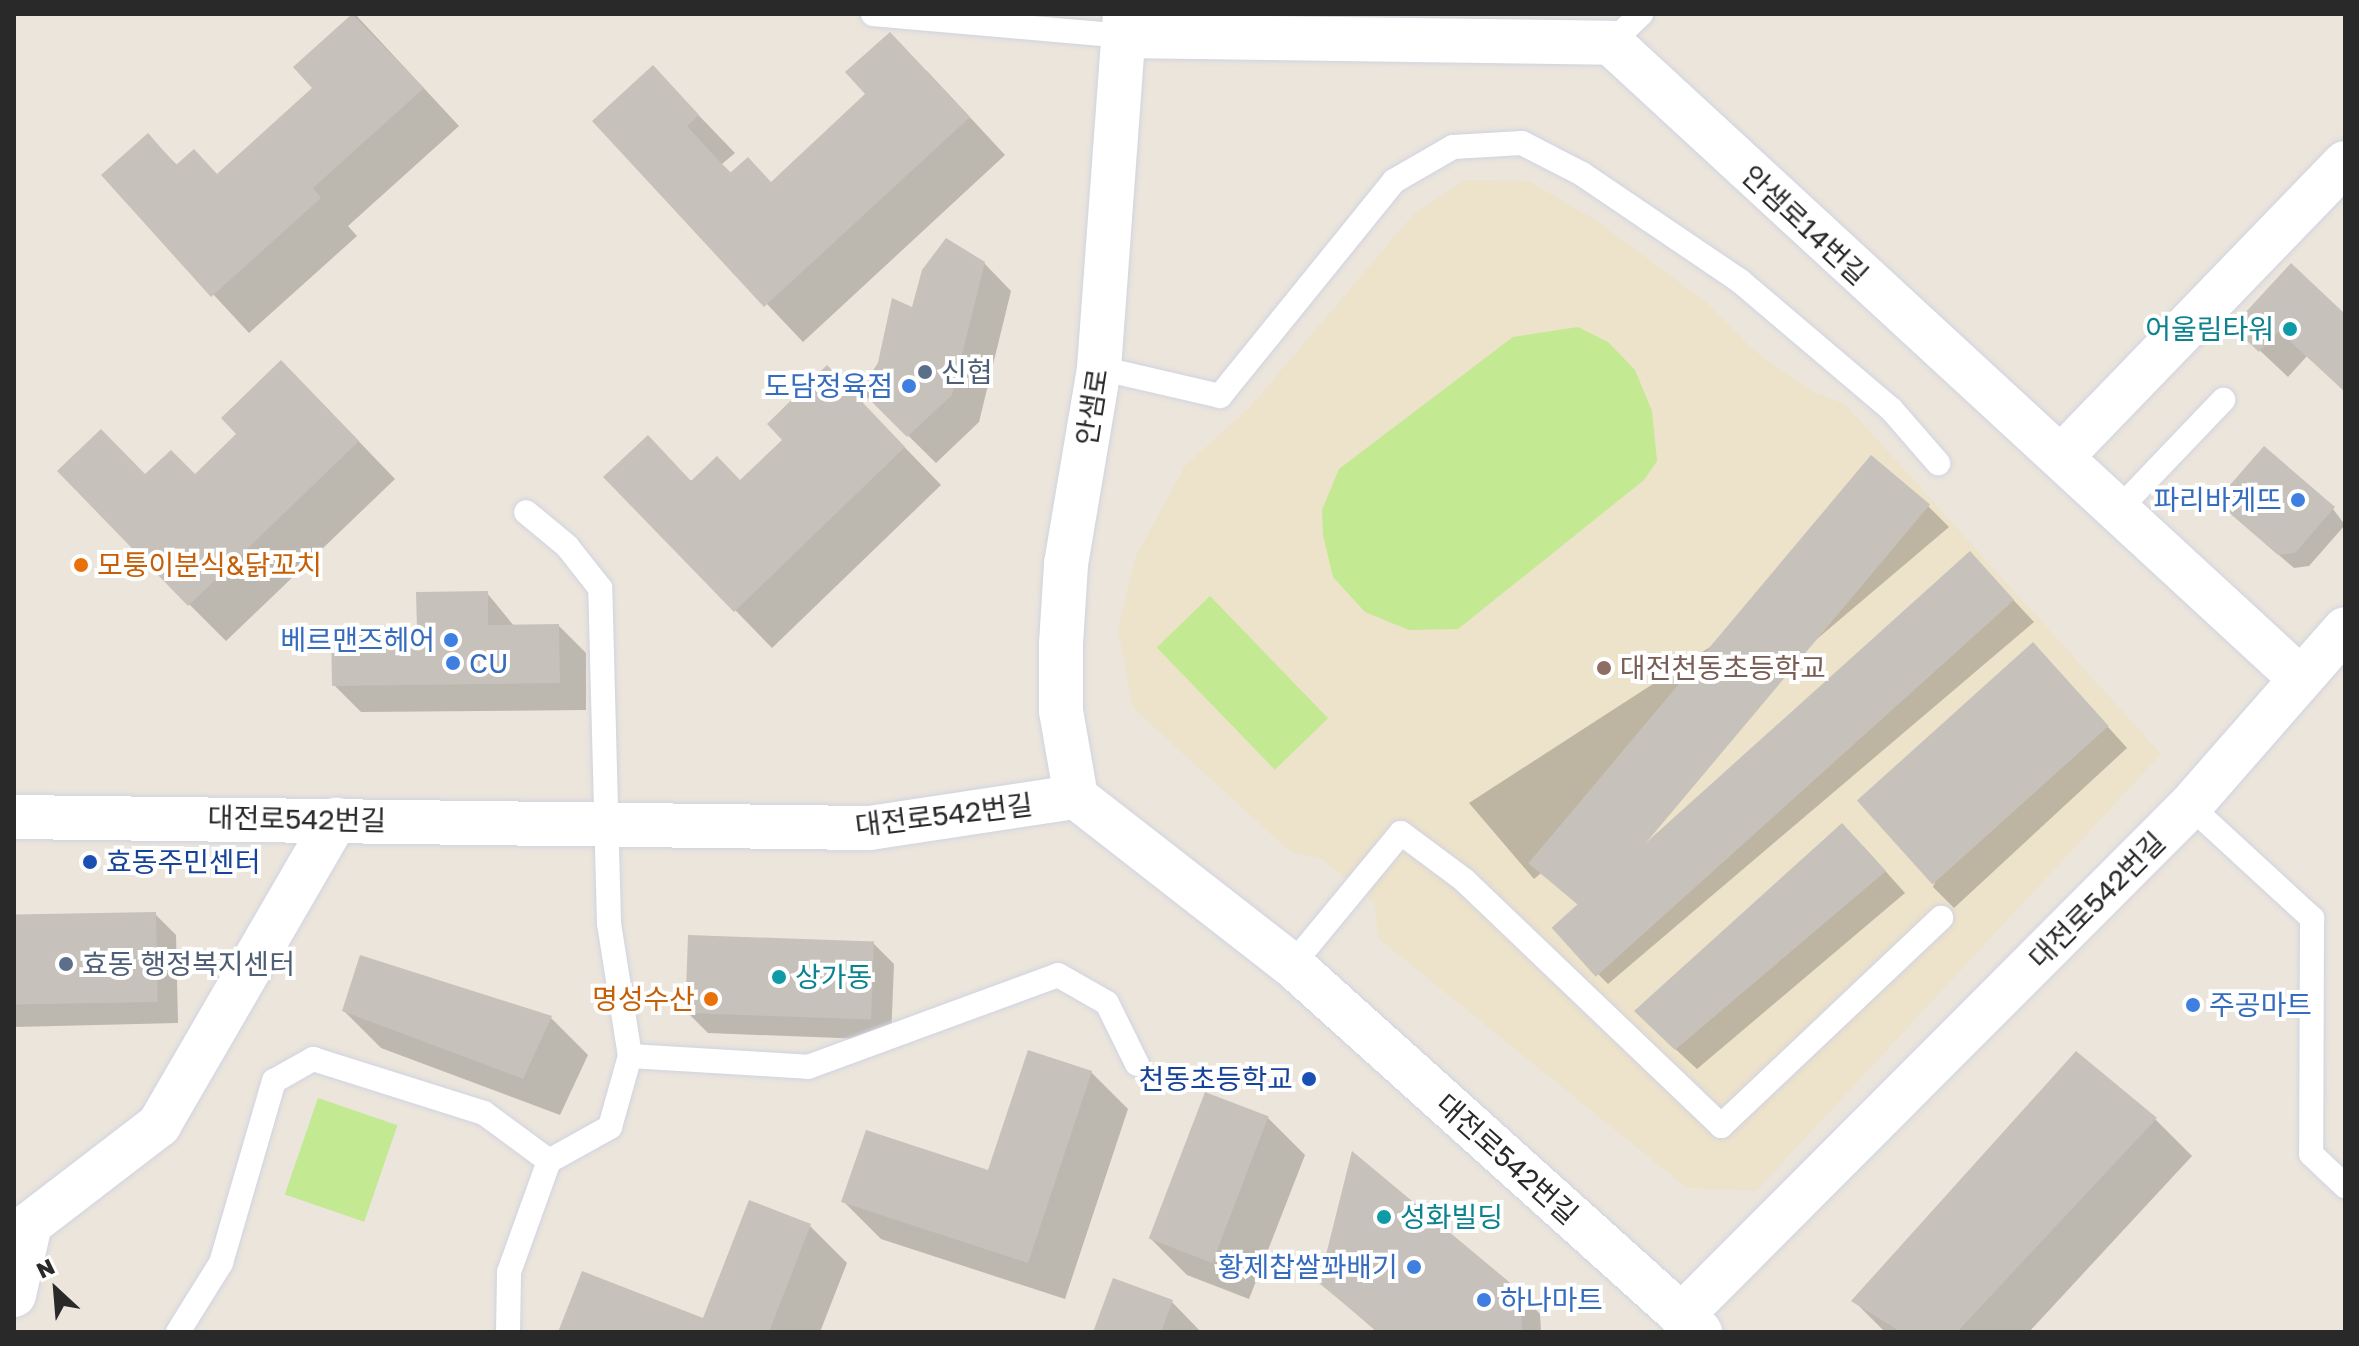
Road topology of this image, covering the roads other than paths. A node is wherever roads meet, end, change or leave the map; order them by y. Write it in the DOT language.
graph roads {
  1 [pos="873,14"];
  2 [pos="1125,25"];
  3 [pos="1626,29"];
  4 [pos="2345,163"];
  5 [pos="1099,368"];
  6 [pos="2223,400"];
  7 [pos="2062,456"];
  8 [pos="1938,463"];
  9 [pos="2119,509"];
  10 [pos="526,512"];
  11 [pos="2345,629"];
  12 [pos="2301,679"];
  13 [pos="1076,797"];
  14 [pos="2190,806"];
  15 [pos="14,817"];
  16 [pos="336,820"];
  17 [pos="610,824"];
  18 [pos="1941,918"];
  19 [pos="1292,965"];
  20 [pos="630,1056"];
  21 [pos="1137,1064"];
  22 [pos="549,1161"];
  23 [pos="2345,1186"];
  24 [pos="22,1224"];
  25 [pos="14,1295"];
  26 [pos="1680,1327"];
  27 [pos="178,1332"];
  28 [pos="508,1332"];
  1 -- 2 [label="lane"];
  2 -- 3 [label="street, 안샘로14번길"];
  2 -- 5 [label="street, 안샘로"];
  3 -- 7 [label="street, 안샘로14번길"];
  4 -- 7 [label="street"];
  5 -- 8 [label="lane"];
  5 -- 13 [label="street, 안샘로"];
  6 -- 9 [label="lane"];
  7 -- 9 [label="street"];
  9 -- 12 [label="street"];
  10 -- 17 [label="lane"];
  11 -- 12 [label="street, 대전로542번길"];
  12 -- 14 [label="street, 대전로542번길"];
  13 -- 17 [label="street, 대전로542번길"];
  13 -- 19 [label="street, 대전로542번길"];
  14 -- 23 [label="lane"];
  14 -- 26 [label="street, 대전로542번길"];
  15 -- 16 [label="street, 대전로542번길"];
  16 -- 17 [label="street, 대전로542번길"];
  16 -- 24 [label="street"];
  17 -- 20 [label="lane"];
  18 -- 19 [label="lane"];
  19 -- 26 [label="street, 대전로542번길"];
  20 -- 21 [label="lane"];
  20 -- 22 [label="lane"];
  22 -- 27 [label="lane"];
  22 -- 28 [label="lane"];
  24 -- 25 [label="street"];
}
